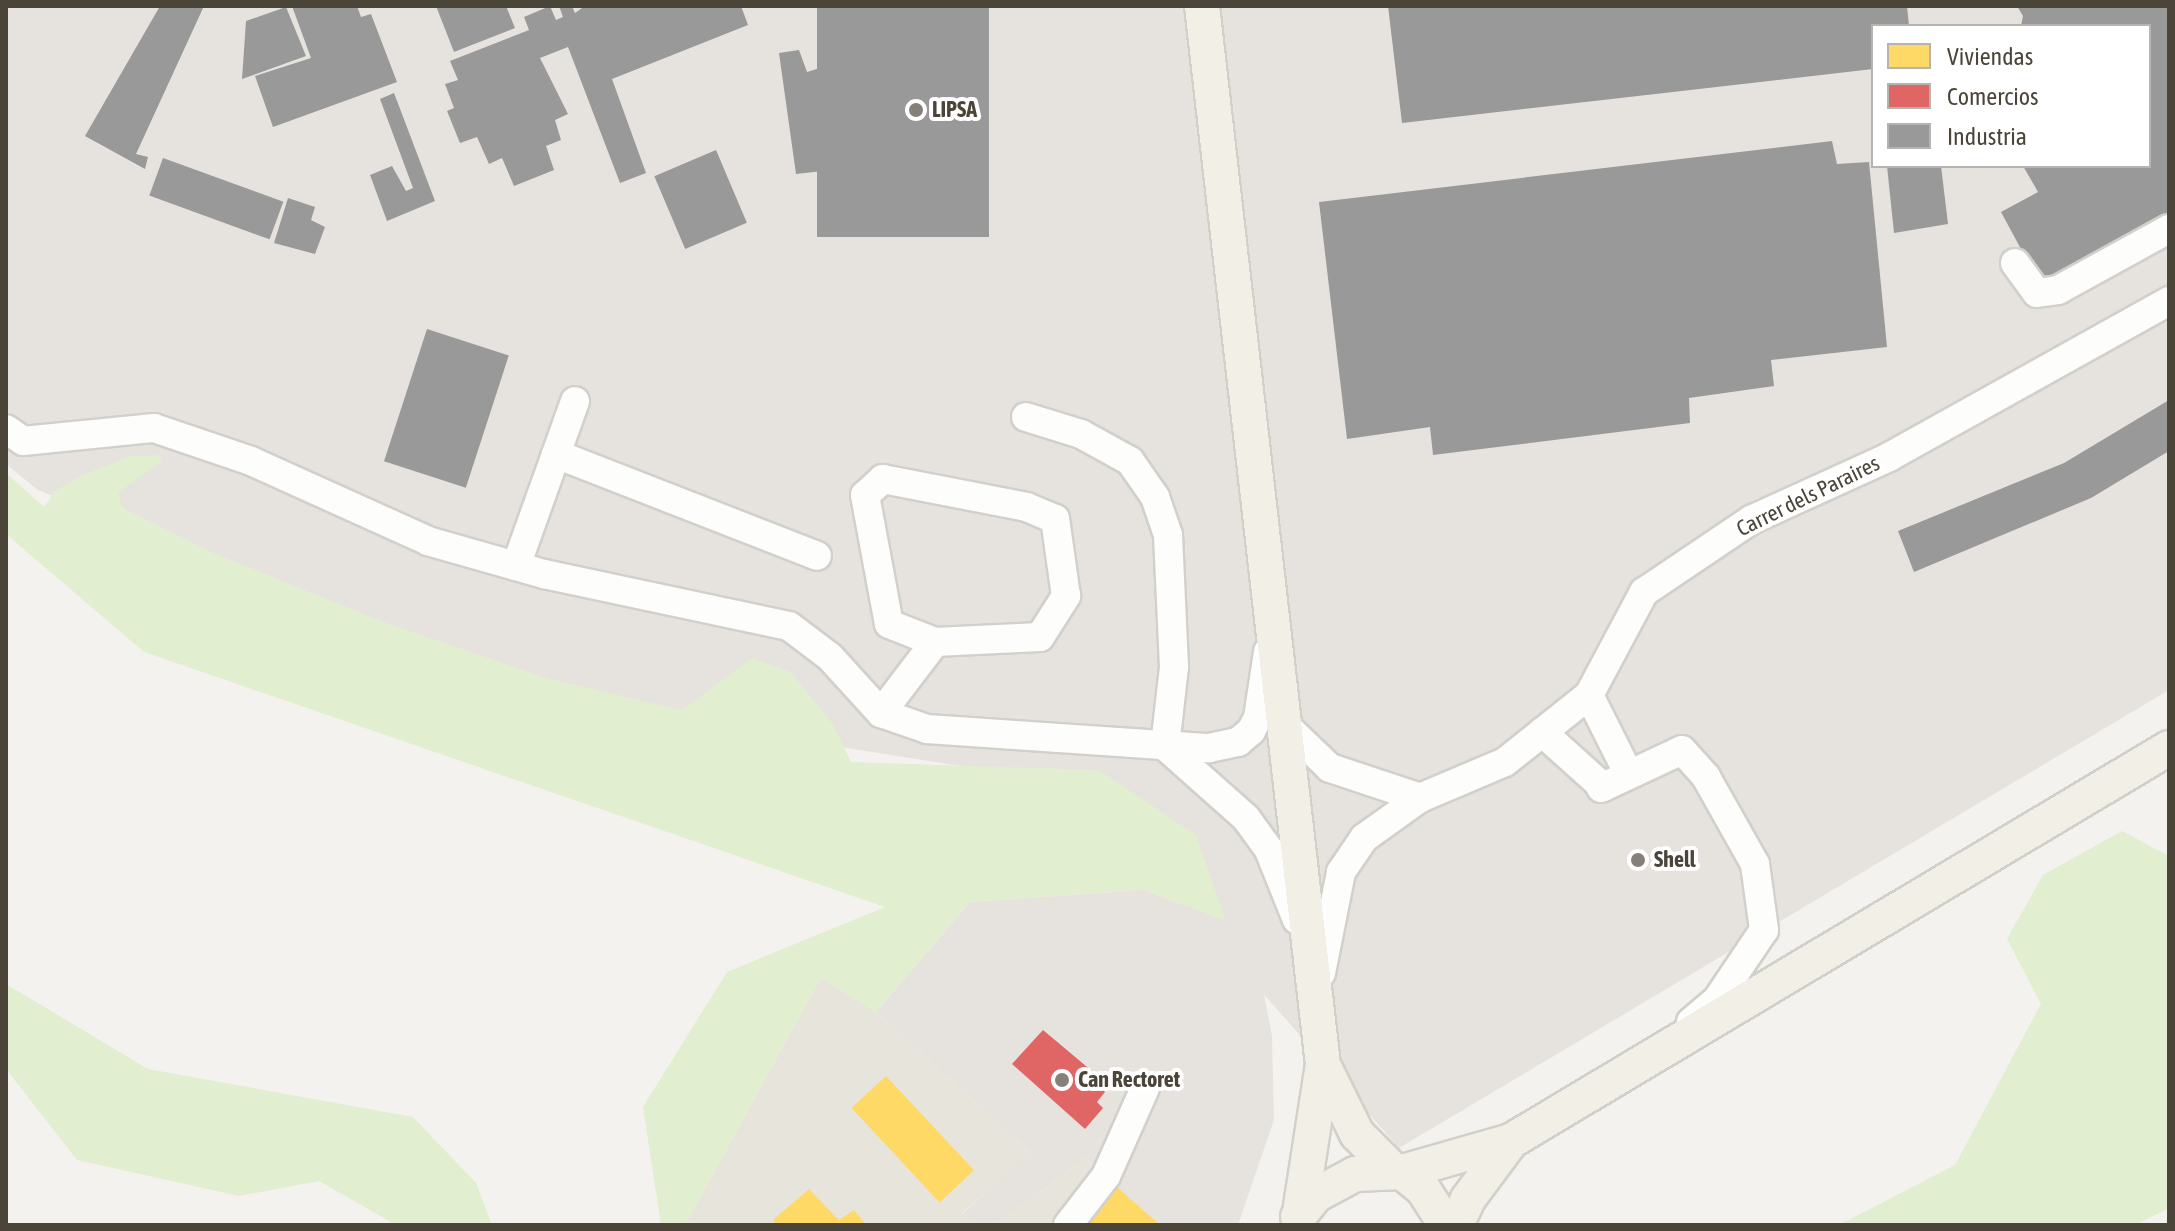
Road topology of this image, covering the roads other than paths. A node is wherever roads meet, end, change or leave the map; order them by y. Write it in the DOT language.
graph roads {
  1 [pos="1202,6"];
  2 [pos="2169,229"];
  3 [pos="2015,263"];
  4 [pos="2169,301"];
  5 [pos="575,401"];
  6 [pos="1026,417"];
  7 [pos="6,429"];
  8 [pos="556,454"];
  9 [pos="817,556"];
  10 [pos="516,566"];
  11 [pos="1272,620"];
  12 [pos="935,642"];
  13 [pos="1589,695"];
  14 [pos="881,713"];
  15 [pos="1283,723"];
  16 [pos="1542,732"];
  17 [pos="1165,746"];
  18 [pos="2169,748"];
  19 [pos="1628,773"];
  20 [pos="1420,798"];
  21 [pos="1312,964"];
  22 [pos="1316,1016"];
  23 [pos="1323,1064"];
  24 [pos="1637,1065"];
  25 [pos="1145,1088"];
  26 [pos="1511,1141"];
  27 [pos="1398,1171"];
  28 [pos="1298,1219"];
  29 [pos="1068,1225"];
  30 [pos="1446,1225"];
  31 [pos="1456,1225"];
  1 -- 11 [label="main road"];
  2 -- 3 [label="street"];
  4 -- 13 [label="street, Carrer dels Paraires"];
  5 -- 8 [label="street"];
  6 -- 17 [label="street"];
  7 -- 10 [label="street"];
  8 -- 9 [label="street"];
  8 -- 10 [label="street"];
  10 -- 14 [label="street"];
  11 -- 15 [label="main road"];
  11 -- 17 [label="street"];
  12 -- 12 [label="street"];
  12 -- 14 [label="street"];
  13 -- 16 [label="street, Carrer dels Paraires"];
  13 -- 19 [label="street"];
  14 -- 17 [label="street"];
  15 -- 20 [label="street"];
  15 -- 21 [label="main road"];
  16 -- 19 [label="street"];
  16 -- 20 [label="street, Carrer dels Paraires"];
  17 -- 21 [label="street"];
  18 -- 24 [label="main road"];
  19 -- 24 [label="street"];
  20 -- 22 [label="street, Carrer dels Paraires"];
  21 -- 22 [label="main road"];
  22 -- 23 [label="main road"];
  23 -- 27 [label="main road"];
  23 -- 28 [label="main road"];
  24 -- 26 [label="main road"];
  25 -- 29 [label="street"];
  26 -- 27 [label="main road"];
  26 -- 31 [label="main road"];
  27 -- 28 [label="main road"];
  27 -- 30 [label="main road"];
}
